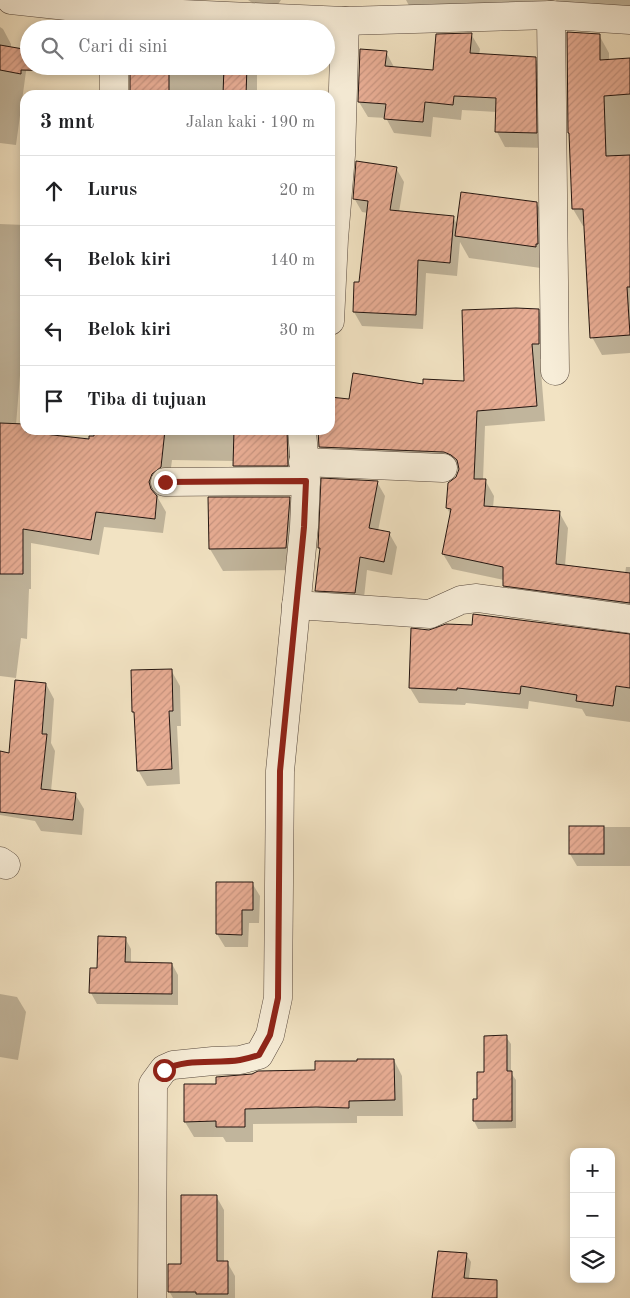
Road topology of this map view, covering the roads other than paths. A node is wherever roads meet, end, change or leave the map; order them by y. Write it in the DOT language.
graph roads {
  1 [pos="11,0"];
  2 [pos="551,15"];
  3 [pos="113,20"];
  4 [pos="344,20"];
  5 [pos="630,20"];
  6 [pos="114,75"];
  7 [pos="114,90"];
  8 [pos="335,225"];
  9 [pos="555,371"];
  10 [pos="302,435"];
  11 [pos="443,468"];
  12 [pos="305,471"];
  13 [pos="165,482"];
  14 [pos="296,605"];
  15 [pos="630,619"];
  16 [pos="152,1298"];
  1 -- 3 [label="street"];
  2 -- 4 [label="street"];
  2 -- 5 [label="street"];
  2 -- 9 [label="street"];
  3 -- 4 [label="street"];
  4 -- 8 [label="street"];
  6 -- 7 [label="street"];
  10 -- 12 [label="street"];
  11 -- 12 [label="street"];
  12 -- 13 [label="street"];
  12 -- 14 [label="street"];
  14 -- 15 [label="street"];
  14 -- 16 [label="street"];
}
